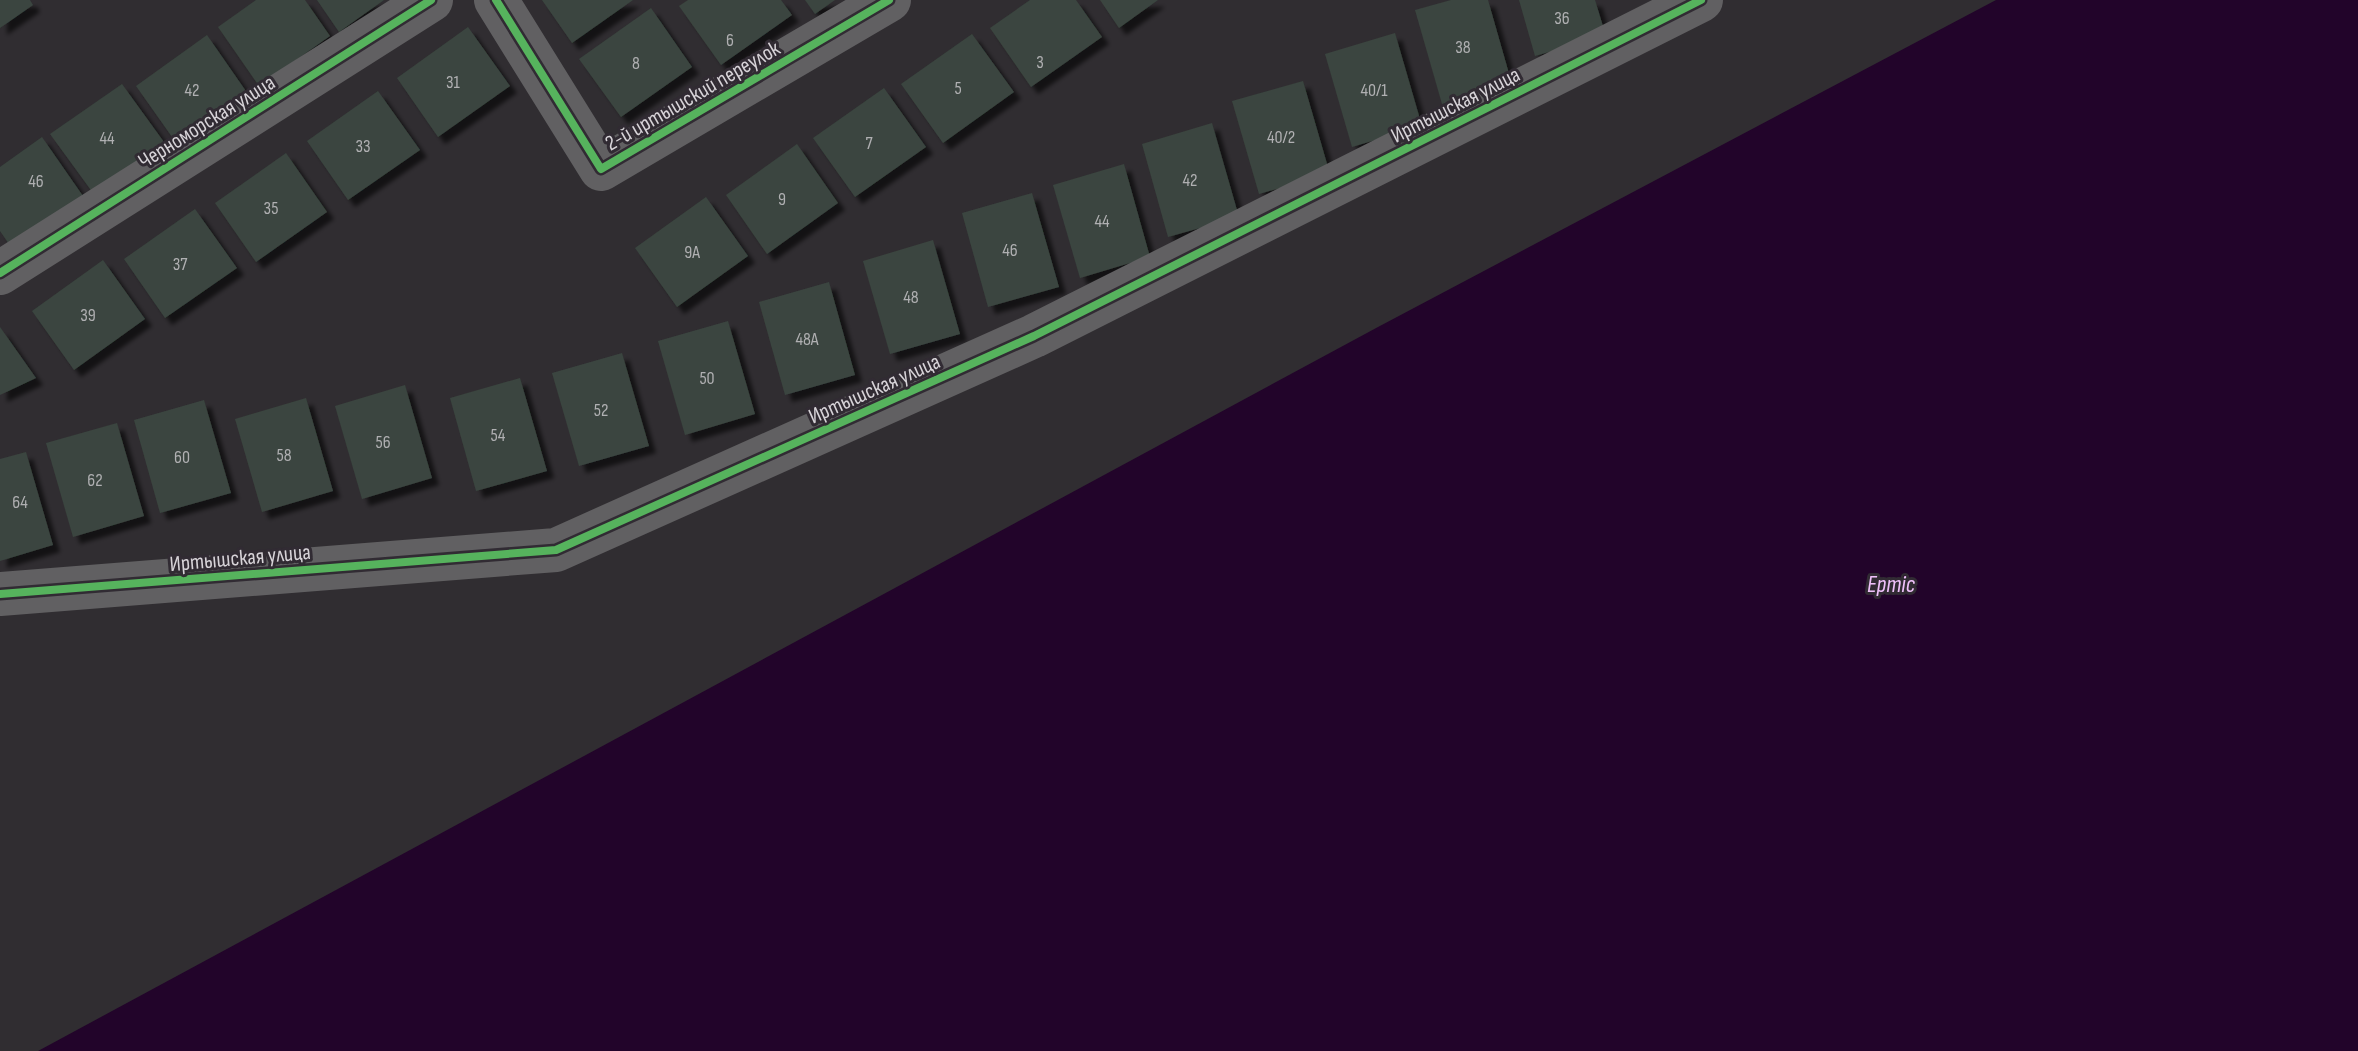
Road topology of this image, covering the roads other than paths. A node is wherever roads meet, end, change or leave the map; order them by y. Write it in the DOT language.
graph roads {
  1 [pos="431,0"];
  2 [pos="496,0"];
  3 [pos="889,0"];
  4 [pos="1701,0"];
  5 [pos="0,273"];
  6 [pos="0,594"];
  1 -- 5 [label="street, Черноморская улица"];
  2 -- 3 [label="street, 2-й иртышский переулок"];
  4 -- 6 [label="street, Иртышская улица"];
}
